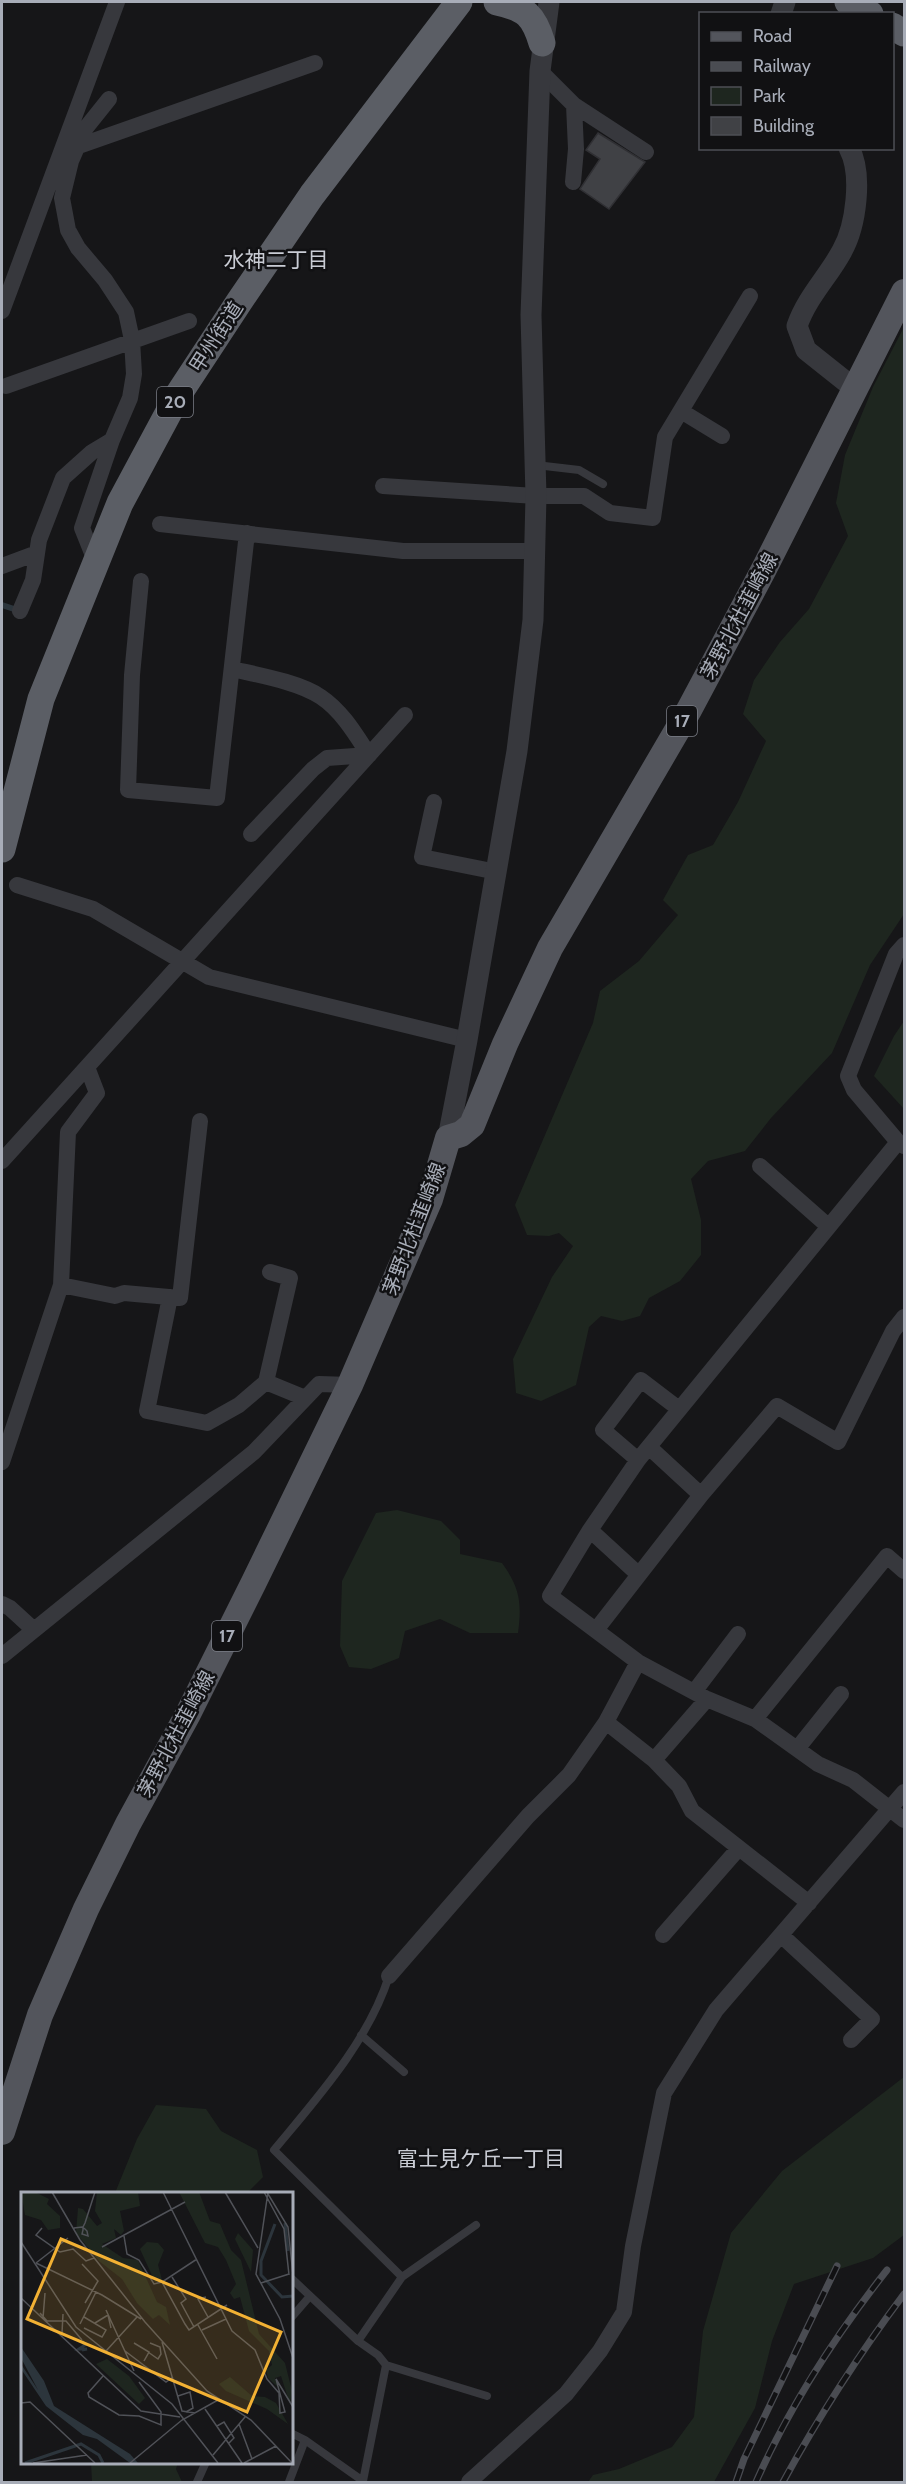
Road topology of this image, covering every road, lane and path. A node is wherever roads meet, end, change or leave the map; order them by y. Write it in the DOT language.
graph roads {
  1 [pos="117,2"];
  2 [pos="497,2"];
  3 [pos="549,2"];
  4 [pos="848,2"];
  5 [pos="464,4"];
  6 [pos="866,12"];
  7 [pos="542,43"];
  8 [pos="315,63"];
  9 [pos="540,71"];
  10 [pos="109,99"];
  11 [pos="574,105"];
  12 [pos="76,147"];
  13 [pos="850,150"];
  14 [pos="646,153"];
  15 [pos="573,182"];
  16 [pos="904,292"];
  17 [pos="750,296"];
  18 [pos="2,311"];
  19 [pos="189,321"];
  20 [pos="132,340"];
  21 [pos="6,386"];
  22 [pos="855,389"];
  23 [pos="681,411"];
  24 [pos="722,436"];
  25 [pos="112,440"];
  26 [pos="536,465"];
  27 [pos="603,484"];
  28 [pos="383,486"];
  29 [pos="536,496"];
  30 [pos="160,524"];
  31 [pos="247,533"];
  32 [pos="536,551"];
  33 [pos="37,553"];
  34 [pos="96,563"];
  35 [pos="2,566"];
  36 [pos="141,581"];
  37 [pos="20,611"];
  38 [pos="232,669"];
  39 [pos="405,715"];
  40 [pos="369,755"];
  41 [pos="434,802"];
  42 [pos="251,834"];
  43 [pos="2,849"];
  44 [pos="497,872"];
  45 [pos="17,885"];
  46 [pos="902,953"];
  47 [pos="183,961"];
  48 [pos="467,1040"];
  49 [pos="87,1067"];
  50 [pos="200,1120"];
  51 [pos="448,1138"];
  52 [pos="901,1144"];
  53 [pos="2,1161"];
  54 [pos="760,1166"];
  55 [pos="828,1226"];
  56 [pos="270,1272"];
  57 [pos="61,1285"];
  58 [pos="170,1297"];
  59 [pos="904,1317"];
  60 [pos="266,1382"];
  61 [pos="350,1386"];
  62 [pos="305,1398"];
  63 [pos="679,1409"];
  64 [pos="649,1447"];
  65 [pos="638,1460"];
  66 [pos="2,1461"];
  67 [pos="701,1495"];
  68 [pos="590,1530"];
  69 [pos="904,1571"];
  70 [pos="638,1574"];
  71 [pos="2,1604"];
  72 [pos="596,1629"];
  73 [pos="34,1630"];
  74 [pos="738,1634"];
  75 [pos="2,1656"];
  76 [pos="638,1662"];
  77 [pos="842,1694"];
  78 [pos="700,1695"];
  79 [pos="755,1719"];
  80 [pos="606,1722"];
  81 [pos="797,1749"];
  82 [pos="654,1760"];
  83 [pos="904,1792"];
  84 [pos="891,1808"];
  85 [pos="904,1820"];
  86 [pos="739,1848"];
  87 [pos="809,1903"];
  88 [pos="663,1935"];
  89 [pos="781,1935"];
  90 [pos="389,1976"];
  91 [pos="361,2035"];
  92 [pos="851,2040"];
  93 [pos="404,2072"];
  94 [pos="2,2132"];
  95 [pos="476,2225"];
  96 [pos="402,2277"];
  97 [pos="292,2279"];
  98 [pos="310,2296"];
  99 [pos="292,2317"];
  100 [pos="358,2341"];
  101 [pos="386,2365"];
  102 [pos="487,2396"];
  103 [pos="292,2434"];
  104 [pos="304,2440"];
  105 [pos="206,2463"];
  106 [pos="196,2482"];
  107 [pos="289,2482"];
  108 [pos="469,2482"];
  1 -- 18 [label="street"];
  2 -- 7 [label="highway"];
  3 -- 7 [label="street"];
  4 -- 6 [label="highway"];
  5 -- 34 [label="highway, 甲州街道 / 20"];
  7 -- 9 [label="street"];
  8 -- 12 [label="street"];
  9 -- 11 [label="street"];
  9 -- 26 [label="street"];
  10 -- 12 [label="street"];
  11 -- 14 [label="street"];
  11 -- 15 [label="street"];
  12 -- 20 [label="street"];
  13 -- 22 [label="street"];
  16 -- 22 [label="main road, 茅野北杜韮崎線 / 17"];
  17 -- 23 [label="street"];
  19 -- 20 [label="street"];
  20 -- 21 [label="street"];
  20 -- 25 [label="street"];
  22 -- 51 [label="main road, 茅野北杜韮崎線 / 17"];
  23 -- 24 [label="street"];
  23 -- 29 [label="street"];
  25 -- 33 [label="street"];
  25 -- 34 [label="street"];
  26 -- 27 [label="lane"];
  26 -- 29 [label="street"];
  28 -- 29 [label="street"];
  29 -- 32 [label="street"];
  30 -- 31 [label="street"];
  31 -- 32 [label="street"];
  31 -- 38 [label="street"];
  32 -- 44 [label="street"];
  33 -- 35 [label="street"];
  33 -- 37 [label="street"];
  34 -- 43 [label="highway, 甲州街道 / 20"];
  36 -- 38 [label="street"];
  38 -- 40 [label="street"];
  39 -- 40 [label="street"];
  40 -- 42 [label="street"];
  40 -- 47 [label="street"];
  41 -- 44 [label="street"];
  44 -- 48 [label="street"];
  45 -- 47 [label="street"];
  46 -- 52 [label="street"];
  47 -- 48 [label="street"];
  47 -- 49 [label="street"];
  48 -- 51 [label="street"];
  49 -- 53 [label="street"];
  49 -- 57 [label="street"];
  50 -- 58 [label="street"];
  51 -- 61 [label="main road, 茅野北杜韮崎線 / 17"];
  52 -- 55 [label="street"];
  54 -- 55 [label="street"];
  55 -- 63 [label="street"];
  56 -- 60 [label="street"];
  57 -- 58 [label="street"];
  57 -- 66 [label="street"];
  58 -- 60 [label="street"];
  59 -- 67 [label="street"];
  60 -- 62 [label="street"];
  61 -- 62 [label="street"];
  61 -- 94 [label="main road, 茅野北杜韮崎線 / 17"];
  62 -- 73 [label="street"];
  63 -- 64 [label="street"];
  63 -- 65 [label="street"];
  64 -- 65 [label="street"];
  64 -- 67 [label="street"];
  65 -- 68 [label="street"];
  67 -- 70 [label="street"];
  68 -- 70 [label="street"];
  68 -- 72 [label="street"];
  69 -- 79 [label="street"];
  70 -- 72 [label="street"];
  71 -- 73 [label="street"];
  72 -- 76 [label="street"];
  73 -- 75 [label="street"];
  74 -- 78 [label="street"];
  76 -- 78 [label="street"];
  76 -- 80 [label="street"];
  77 -- 81 [label="street"];
  78 -- 79 [label="street"];
  78 -- 82 [label="street"];
  79 -- 81 [label="street"];
  80 -- 82 [label="street"];
  80 -- 90 [label="street"];
  81 -- 84 [label="street"];
  82 -- 86 [label="street"];
  83 -- 84 [label="street"];
  84 -- 85 [label="street"];
  84 -- 87 [label="street"];
  86 -- 87 [label="street"];
  86 -- 88 [label="street"];
  87 -- 89 [label="street"];
  89 -- 92 [label="street"];
  89 -- 108 [label="street"];
  90 -- 91 [label="lane"];
  91 -- 93 [label="lane"];
  91 -- 96 [label="lane"];
  95 -- 96 [label="lane"];
  96 -- 100 [label="lane"];
  97 -- 98 [label="lane"];
  98 -- 99 [label="lane"];
  98 -- 100 [label="lane"];
  100 -- 101 [label="lane"];
  101 -- 102 [label="lane"];
  101 -- 104 [label="lane"];
  103 -- 104 [label="lane"];
  104 -- 107 [label="lane"];
  105 -- 106 [label="lane"];
}
